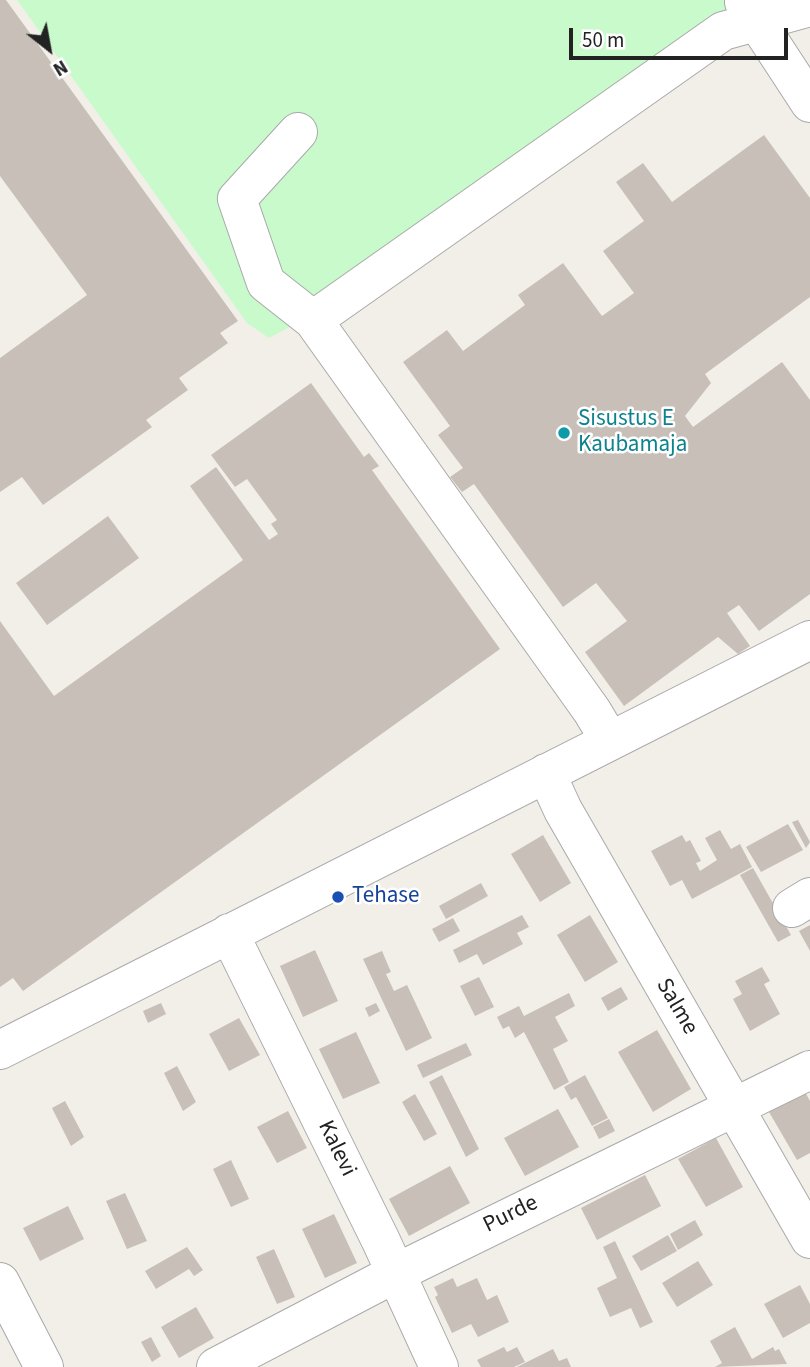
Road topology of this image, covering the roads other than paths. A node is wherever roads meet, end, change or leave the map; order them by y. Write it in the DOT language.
graph roads {
  1 [pos="810,7"];
  2 [pos="750,11"];
  3 [pos="810,103"];
  4 [pos="298,132"];
  5 [pos="313,320"];
  6 [pos="810,640"];
  7 [pos="610,741"];
  8 [pos="546,773"];
  9 [pos="229,933"];
  10 [pos="0,1050"];
  11 [pos="810,1070"];
  12 [pos="734,1110"];
  13 [pos="810,1239"];
  14 [pos="396,1273"];
  15 [pos="0,1282"];
  16 [pos="44,1367"];
  17 [pos="216,1367"];
  18 [pos="439,1367"];
  1 -- 2 [label="street"];
  2 -- 3 [label="street"];
  2 -- 5 [label="street"];
  4 -- 5 [label="street"];
  5 -- 7 [label="street"];
  6 -- 7 [label="street"];
  7 -- 8 [label="street"];
  8 -- 9 [label="street"];
  8 -- 12 [label="street, Salme"];
  9 -- 10 [label="street"];
  9 -- 14 [label="street, Kalevi"];
  11 -- 12 [label="street, Purde"];
  12 -- 13 [label="street, Salme"];
  12 -- 14 [label="street, Purde"];
  14 -- 17 [label="street, Purde"];
  14 -- 18 [label="street, Kalevi"];
  15 -- 16 [label="street"];
}
